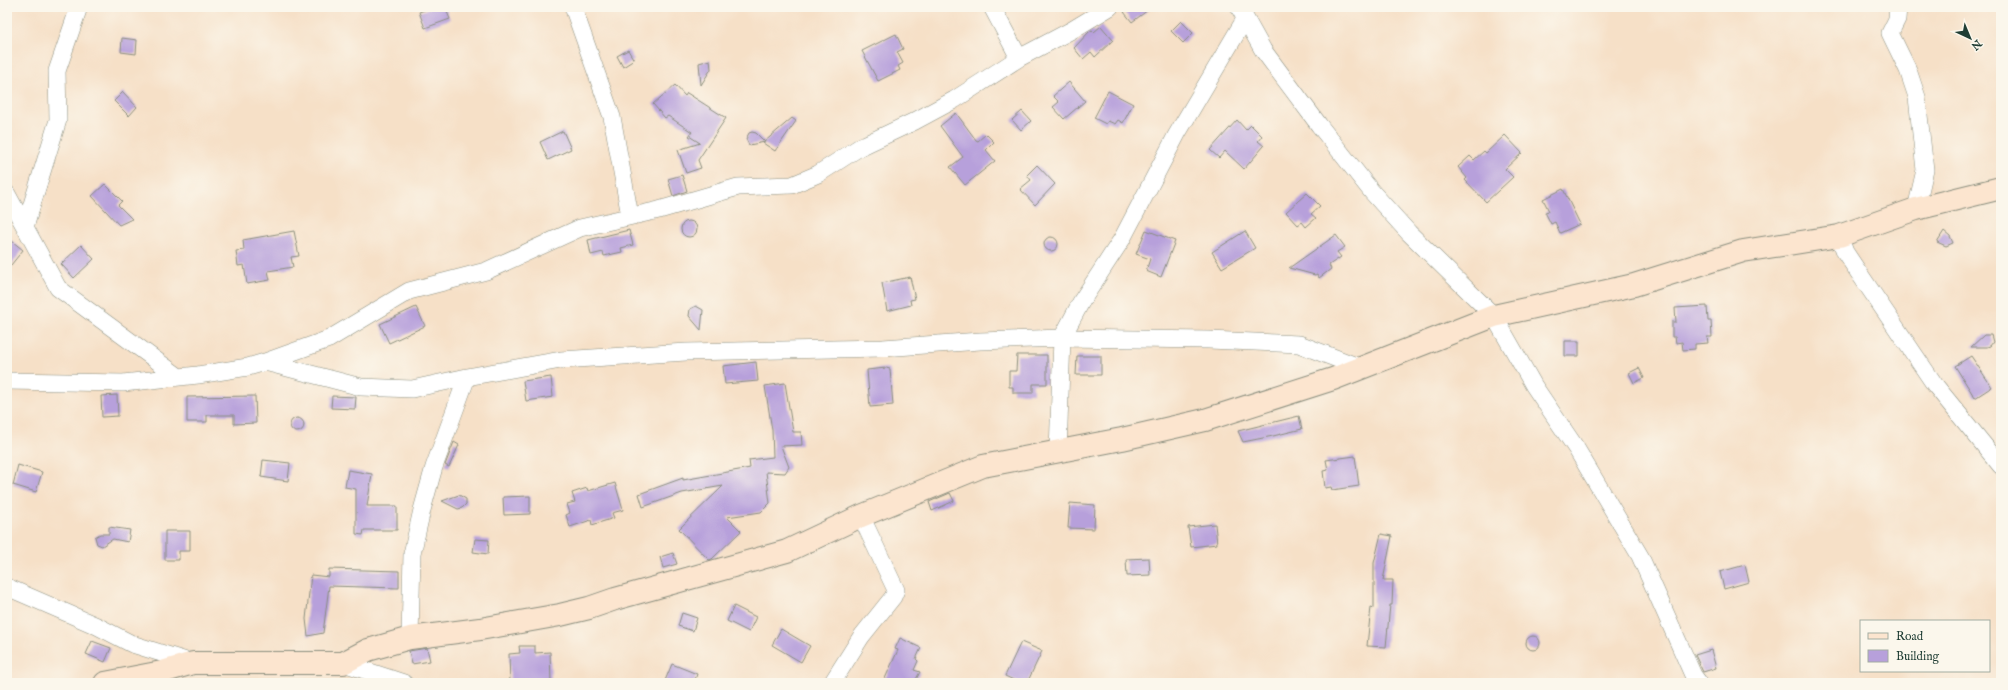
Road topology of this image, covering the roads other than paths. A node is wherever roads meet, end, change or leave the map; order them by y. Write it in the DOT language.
graph roads {
  1 [pos="79,7"];
  2 [pos="573,7"];
  3 [pos="992,7"];
  4 [pos="1110,7"];
  5 [pos="1898,7"];
  6 [pos="1242,11"];
  7 [pos="1019,58"];
  8 [pos="2001,188"];
  9 [pos="7,194"];
  10 [pos="1916,209"];
  11 [pos="630,216"];
  12 [pos="25,227"];
  13 [pos="1839,236"];
  14 [pos="1494,316"];
  15 [pos="1062,338"];
  16 [pos="264,362"];
  17 [pos="1360,368"];
  18 [pos="179,377"];
  19 [pos="467,377"];
  20 [pos="7,381"];
  21 [pos="1058,452"];
  22 [pos="2001,466"];
  23 [pos="861,516"];
  24 [pos="7,588"];
  25 [pos="410,638"];
  26 [pos="193,663"];
  27 [pos="343,663"];
  28 [pos="162,678"];
  29 [pos="105,683"];
  30 [pos="404,683"];
  31 [pos="832,683"];
  32 [pos="1699,683"];
  1 -- 12 [label="street"];
  2 -- 11 [label="street"];
  3 -- 7 [label="street"];
  4 -- 7 [label="street"];
  5 -- 10 [label="street"];
  6 -- 14 [label="street"];
  6 -- 15 [label="street"];
  7 -- 11 [label="street"];
  8 -- 10 [label="street"];
  9 -- 12 [label="street"];
  10 -- 13 [label="street"];
  11 -- 16 [label="street"];
  12 -- 18 [label="street"];
  13 -- 14 [label="street"];
  13 -- 22 [label="street"];
  14 -- 17 [label="street"];
  14 -- 32 [label="street"];
  15 -- 17 [label="street"];
  15 -- 19 [label="street"];
  15 -- 21 [label="street"];
  16 -- 18 [label="street"];
  16 -- 19 [label="street"];
  17 -- 21 [label="street"];
  18 -- 20 [label="street"];
  19 -- 25 [label="street"];
  21 -- 23 [label="street"];
  23 -- 25 [label="street"];
  23 -- 31 [label="street"];
  24 -- 26 [label="street"];
  25 -- 27 [label="street"];
  26 -- 27 [label="street"];
  26 -- 28 [label="street"];
  27 -- 30 [label="street"];
  28 -- 29 [label="street"];
}
